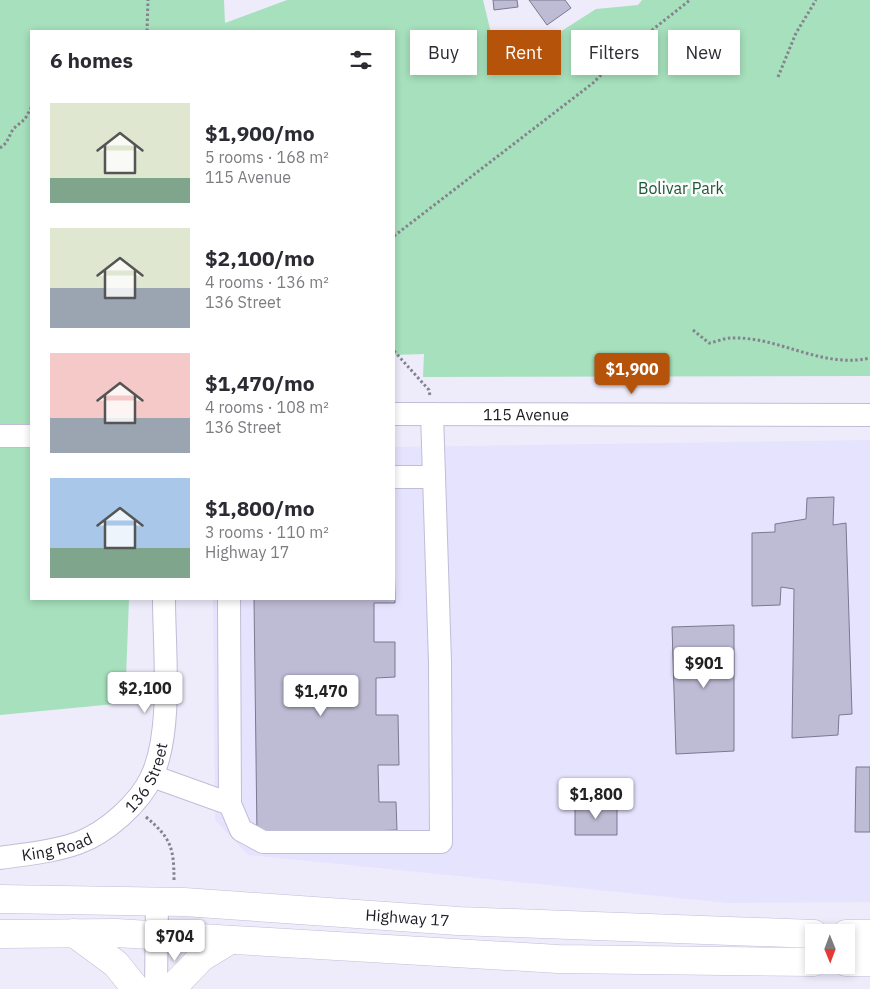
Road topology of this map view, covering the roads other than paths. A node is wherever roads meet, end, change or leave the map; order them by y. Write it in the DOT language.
graph roads {
  1 [pos="395,414"];
  2 [pos="432,414"];
  3 [pos="870,415"];
  4 [pos="0,436"];
  5 [pos="30,436"];
  6 [pos="395,477"];
  7 [pos="434,477"];
  8 [pos="164,600"];
  9 [pos="229,600"];
  10 [pos="152,776"];
  11 [pos="230,804"];
  12 [pos="109,827"];
  13 [pos="0,858"];
  14 [pos="165,893"];
  15 [pos="0,899"];
  16 [pos="74,932"];
  17 [pos="0,934"];
  18 [pos="805,934"];
  19 [pos="855,934"];
  20 [pos="870,934"];
  21 [pos="156,936"];
  22 [pos="230,940"];
  23 [pos="805,962"];
  24 [pos="855,962"];
  25 [pos="870,962"];
  26 [pos="136,989"];
  27 [pos="156,989"];
  28 [pos="170,989"];
  1 -- 2 [label="street, 115 Avenue"];
  2 -- 3 [label="street, 115 Avenue"];
  2 -- 7 [label="street"];
  4 -- 5 [label="street"];
  6 -- 7 [label="street"];
  7 -- 11 [label="street"];
  8 -- 10 [label="street, 136 Street"];
  9 -- 11 [label="street"];
  10 -- 11 [label="street"];
  10 -- 12 [label="street, 136 Street"];
  12 -- 13 [label="street, King Road"];
  14 -- 15 [label="highway, Highway 17"];
  14 -- 18 [label="highway, Highway 17"];
  14 -- 21 [label="street"];
  16 -- 17 [label="highway, Highway 17"];
  16 -- 21 [label="highway, Highway 17"];
  16 -- 26 [label="highway"];
  19 -- 20 [label="highway"];
  21 -- 22 [label="highway, Highway 17"];
  21 -- 27 [label="street"];
  22 -- 23 [label="highway, Highway 17"];
  22 -- 28 [label="highway"];
  24 -- 25 [label="highway"];
}
